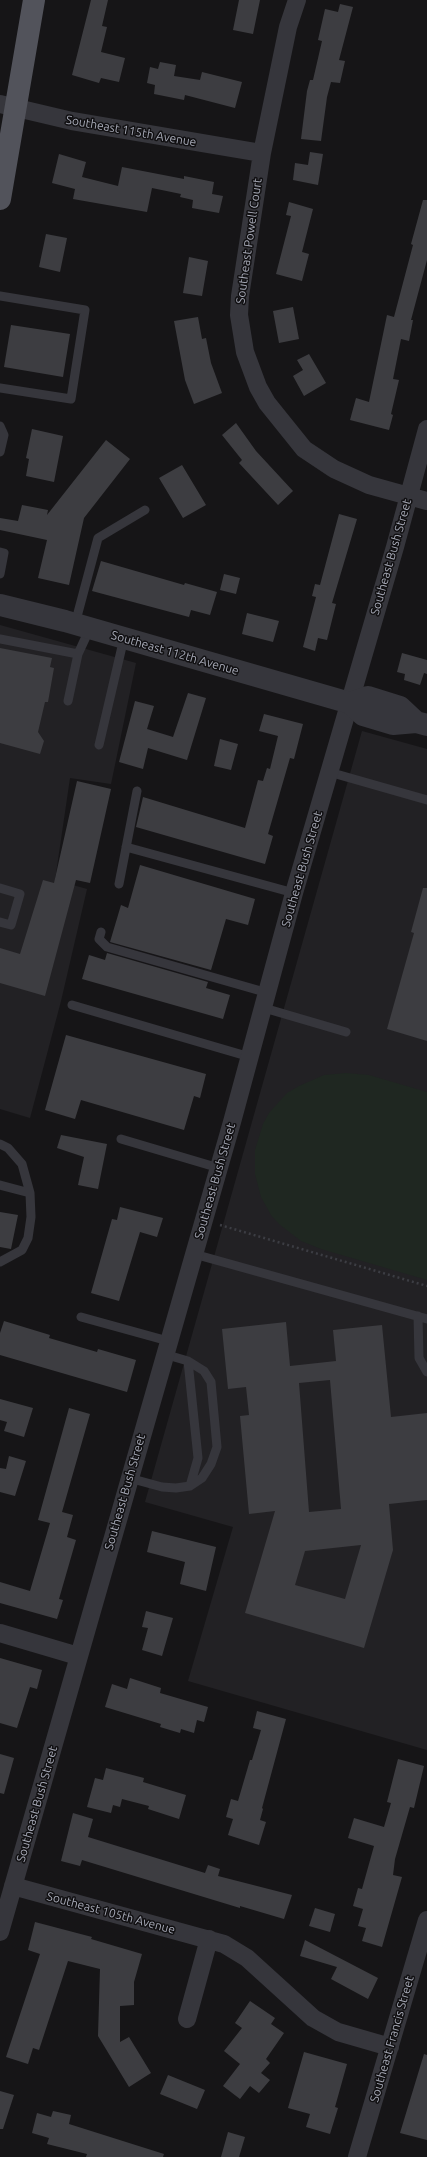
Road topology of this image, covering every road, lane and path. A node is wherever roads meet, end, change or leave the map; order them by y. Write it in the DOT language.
graph roads {
  1 [pos="34,0"];
  2 [pos="297,0"];
  3 [pos="8,106"];
  4 [pos="262,153"];
  5 [pos="0,195"];
  6 [pos="0,296"];
  7 [pos="0,388"];
  8 [pos="0,426"];
  9 [pos="427,429"];
  10 [pos="0,452"];
  11 [pos="409,496"];
  12 [pos="427,501"];
  13 [pos="145,510"];
  14 [pos="0,552"];
  15 [pos="0,574"];
  16 [pos="0,605"];
  17 [pos="82,626"];
  18 [pos="124,638"];
  19 [pos="0,639"];
  20 [pos="78,654"];
  21 [pos="68,701"];
  22 [pos="350,703"];
  23 [pos="421,724"];
  24 [pos="99,745"];
  25 [pos="329,772"];
  26 [pos="137,791"];
  27 [pos="427,800"];
  28 [pos="126,847"];
  29 [pos="119,884"];
  30 [pos="0,888"];
  31 [pos="294,893"];
  32 [pos="0,922"];
  33 [pos="101,932"];
  34 [pos="266,1001"];
  35 [pos="72,1005"];
  36 [pos="346,1032"];
  37 [pos="250,1057"];
  38 [pos="121,1139"];
  39 [pos="0,1144"];
  40 [pos="219,1168"];
  41 [pos="0,1185"];
  42 [pos="30,1193"];
  43 [pos="204,1221"];
  44 [pos="194,1254"];
  45 [pos="0,1262"];
  46 [pos="427,1286"];
  47 [pos="81,1317"];
  48 [pos="422,1317"];
  49 [pos="166,1348"];
  50 [pos="188,1361"];
  51 [pos="427,1372"];
  52 [pos="129,1478"];
  53 [pos="190,1486"];
  54 [pos="0,1633"];
  55 [pos="78,1656"];
  56 [pos="13,1886"];
  57 [pos="427,1920"];
  58 [pos="0,1932"];
  59 [pos="209,1939"];
  60 [pos="187,2018"];
  61 [pos="390,2047"];
  62 [pos="357,2157"];
  1 -- 3 [label="main road"];
  2 -- 4 [label="street, Southeast Powell Court"];
  3 -- 4 [label="street, Southeast 115th Avenue"];
  3 -- 5 [label="main road"];
  4 -- 11 [label="street, Southeast Powell Court"];
  6 -- 7 [label="lane"];
  8 -- 10 [label="lane"];
  9 -- 11 [label="street, Southeast Bush Street"];
  11 -- 12 [label="street, Southeast Powell Court"];
  11 -- 22 [label="street, Southeast Bush Street"];
  13 -- 17 [label="lane"];
  14 -- 15 [label="lane"];
  16 -- 17 [label="street, Southeast 112th Avenue"];
  17 -- 18 [label="street, Southeast 112th Avenue"];
  17 -- 20 [label="lane"];
  18 -- 22 [label="street, Southeast 112th Avenue"];
  18 -- 24 [label="lane"];
  19 -- 20 [label="lane"];
  20 -- 21 [label="lane"];
  22 -- 23 [label="street"];
  22 -- 25 [label="street, Southeast Bush Street"];
  25 -- 27 [label="lane"];
  25 -- 31 [label="street, Southeast Bush Street"];
  26 -- 28 [label="lane"];
  28 -- 29 [label="lane"];
  28 -- 31 [label="lane"];
  30 -- 32 [label="lane"];
  31 -- 34 [label="street, Southeast Bush Street"];
  33 -- 34 [label="lane"];
  34 -- 36 [label="lane"];
  34 -- 37 [label="street, Southeast Bush Street"];
  35 -- 37 [label="lane"];
  37 -- 40 [label="street, Southeast Bush Street"];
  38 -- 40 [label="lane"];
  39 -- 42 [label="lane"];
  40 -- 43 [label="street, Southeast Bush Street"];
  41 -- 42 [label="lane"];
  42 -- 45 [label="lane"];
  43 -- 44 [label="street, Southeast Bush Street"];
  43 -- 46 [label="path"];
  44 -- 48 [label="lane"];
  44 -- 49 [label="street, Southeast Bush Street"];
  47 -- 49 [label="lane"];
  48 -- 51 [label="lane"];
  49 -- 50 [label="lane"];
  49 -- 52 [label="street, Southeast Bush Street"];
  50 -- 53 [label="lane"];
  50 -- 53 [label="lane"];
  52 -- 53 [label="lane"];
  52 -- 55 [label="street, Southeast Bush Street"];
  54 -- 55 [label="street"];
  55 -- 56 [label="street, Southeast Bush Street"];
  56 -- 58 [label="street, Southeast Bush Street"];
  56 -- 59 [label="street, Southeast 105th Avenue"];
  57 -- 61 [label="street, Southeast Francis Street"];
  59 -- 60 [label="street"];
  59 -- 61 [label="street, Southeast 105th Avenue"];
  61 -- 62 [label="street, Southeast Francis Street"];
}
